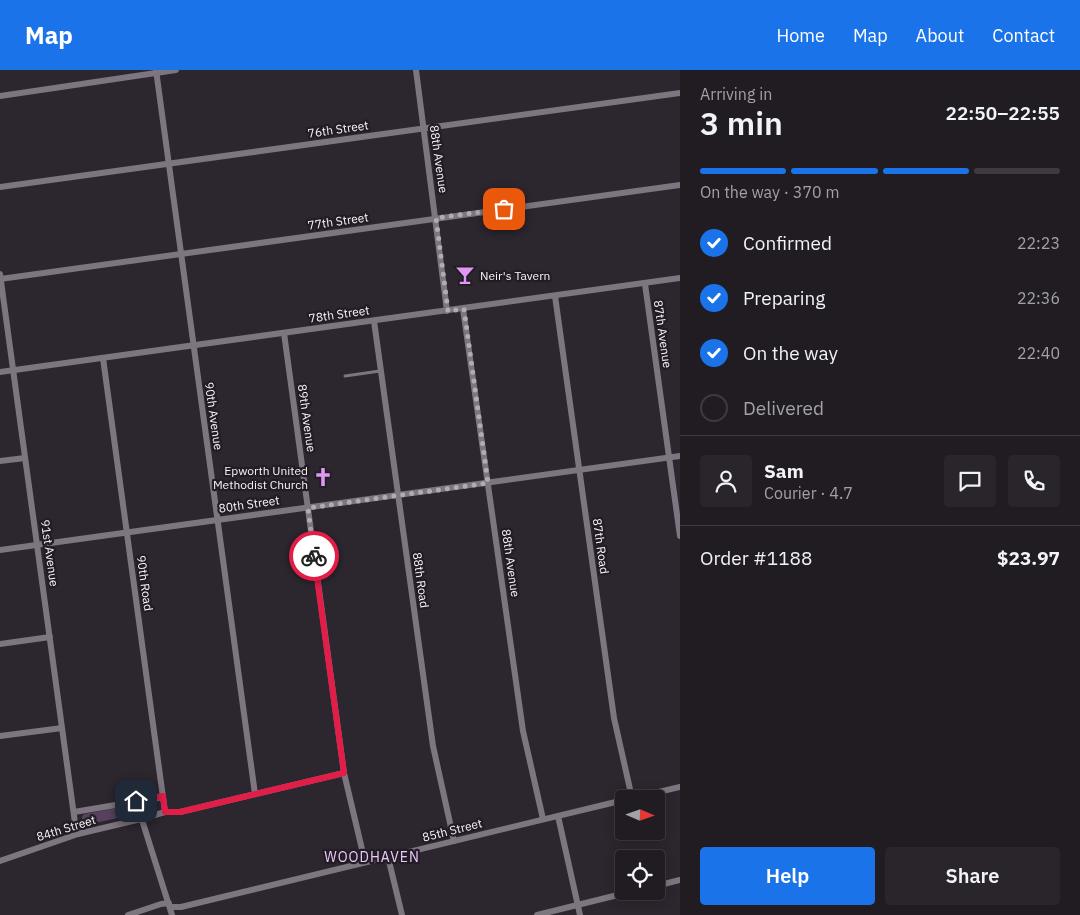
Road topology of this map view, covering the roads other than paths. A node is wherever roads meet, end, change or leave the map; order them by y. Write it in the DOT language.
graph roads {
  1 [pos="176,70"];
  2 [pos="416,70"];
  3 [pos="157,71"];
  4 [pos="680,93"];
  5 [pos="0,96"];
  6 [pos="424,128"];
  7 [pos="169,163"];
  8 [pos="680,185"];
  9 [pos="0,187"];
  10 [pos="436,218"];
  11 [pos="181,254"];
  12 [pos="0,274"];
  13 [pos="0,278"];
  14 [pos="680,278"];
  15 [pos="645,284"];
  16 [pos="555,296"];
  17 [pos="464,309"];
  18 [pos="448,311"];
  19 [pos="374,321"];
  20 [pos="284,333"];
  21 [pos="194,346"];
  22 [pos="103,358"];
  23 [pos="13,371"];
  24 [pos="381,371"];
  25 [pos="0,372"];
  26 [pos="345,376"];
  27 [pos="680,456"];
  28 [pos="25,458"];
  29 [pos="669,458"];
  30 [pos="0,462"];
  31 [pos="578,470"];
  32 [pos="488,483"];
  33 [pos="398,495"];
  34 [pos="308,508"];
  35 [pos="217,520"];
  36 [pos="127,532"];
  37 [pos="680,536"];
  38 [pos="37,545"];
  39 [pos="0,550"];
  40 [pos="50,637"];
  41 [pos="0,644"];
  42 [pos="62,728"];
  43 [pos="0,736"];
  44 [pos="344,773"];
  45 [pos="680,787"];
  46 [pos="628,790"];
  47 [pos="665,790"];
  48 [pos="255,794"];
  49 [pos="163,796"];
  50 [pos="136,801"];
  51 [pos="615,802"];
  52 [pos="74,812"];
  53 [pos="165,812"];
  54 [pos="558,816"];
  55 [pos="141,819"];
  56 [pos="543,819"];
  57 [pos="78,834"];
  58 [pos="454,841"];
  59 [pos="388,857"];
  60 [pos="0,861"];
  61 [pos="365,862"];
  62 [pos="680,880"];
  63 [pos="665,884"];
  64 [pos="615,896"];
  65 [pos="169,905"];
  66 [pos="578,905"];
  67 [pos="128,915"];
  68 [pos="172,915"];
  69 [pos="402,915"];
  70 [pos="537,915"];
  71 [pos="580,915"];
  1 -- 3 [label="street"];
  2 -- 6 [label="street, 88th Avenue"];
  3 -- 5 [label="street"];
  3 -- 7 [label="street, 90th Avenue"];
  4 -- 6 [label="street, 76th Street"];
  6 -- 7 [label="street, 76th Street"];
  6 -- 10 [label="street, 88th Avenue"];
  7 -- 9 [label="street, 76th Street"];
  7 -- 11 [label="street, 90th Avenue"];
  8 -- 10 [label="street, 77th Street"];
  10 -- 11 [label="street, 77th Street"];
  10 -- 18 [label="street, 88th Avenue"];
  11 -- 13 [label="street, 77th Street"];
  11 -- 21 [label="street, 90th Avenue"];
  12 -- 13 [label="street, 91st Avenue"];
  13 -- 23 [label="street, 91st Avenue"];
  14 -- 15 [label="street, 78th Street"];
  15 -- 16 [label="street, 78th Street"];
  15 -- 29 [label="street, 87th Avenue"];
  16 -- 17 [label="street, 78th Street"];
  16 -- 31 [label="street, 87th Road"];
  17 -- 18 [label="street, 78th Street"];
  17 -- 32 [label="street, 88th Avenue"];
  18 -- 19 [label="street, 78th Street"];
  19 -- 20 [label="street, 78th Street"];
  19 -- 24 [label="street, 88th Road"];
  20 -- 21 [label="street, 78th Street"];
  20 -- 34 [label="street, 89th Avenue"];
  21 -- 22 [label="street, 78th Street"];
  21 -- 35 [label="street, 90th Avenue"];
  22 -- 23 [label="street, 78th Street"];
  22 -- 36 [label="street, 90th Road"];
  23 -- 25 [label="street, 78th Street"];
  23 -- 28 [label="street, 91st Avenue"];
  24 -- 26 [label="lane"];
  24 -- 33 [label="street, 88th Road"];
  27 -- 29 [label="street, 80th Street"];
  28 -- 30 [label="street"];
  28 -- 38 [label="street, 91st Avenue"];
  29 -- 31 [label="street, 80th Street"];
  29 -- 37 [label="street, 87th Avenue"];
  31 -- 32 [label="street, 80th Street"];
  31 -- 46 [label="street, 87th Road"];
  32 -- 33 [label="street, 80th Street"];
  32 -- 56 [label="street, 88th Avenue"];
  33 -- 34 [label="street, 80th Street"];
  33 -- 58 [label="street, 88th Road"];
  34 -- 35 [label="street, 80th Street"];
  34 -- 44 [label="street, 89th Avenue"];
  35 -- 36 [label="street, 80th Street"];
  35 -- 48 [label="street, 90th Avenue"];
  36 -- 38 [label="street, 80th Street"];
  36 -- 49 [label="street, 90th Road"];
  38 -- 39 [label="street, 80th Street"];
  38 -- 40 [label="street, 91st Avenue"];
  40 -- 41 [label="street"];
  40 -- 42 [label="street, 91st Avenue"];
  42 -- 43 [label="street"];
  42 -- 52 [label="street, 91st Avenue"];
  44 -- 48 [label="street, 84th Street"];
  44 -- 61 [label="street, 89th Avenue"];
  45 -- 47 [label="street"];
  48 -- 53 [label="street, 84th Street"];
  49 -- 50 [label="street, 84th Street"];
  49 -- 53 [label="street, 90th Road"];
  50 -- 52 [label="street, 84th Street"];
  50 -- 55 [label="street"];
  51 -- 54 [label="street, 85th Street"];
  52 -- 57 [label="street, 91st Avenue"];
  53 -- 55 [label="street, 84th Street"];
  54 -- 56 [label="street, 85th Street"];
  54 -- 66 [label="street"];
  55 -- 57 [label="street, 84th Street"];
  55 -- 65 [label="street"];
  56 -- 58 [label="street, 85th Street"];
  57 -- 60 [label="street, 84th Street"];
  58 -- 59 [label="street, 85th Street"];
  59 -- 61 [label="street, 85th Street"];
  59 -- 69 [label="street"];
  61 -- 65 [label="street, 85th Street"];
  62 -- 63 [label="street"];
  64 -- 66 [label="street"];
  65 -- 67 [label="street, 85th Street"];
  65 -- 68 [label="street"];
  66 -- 70 [label="street"];
  66 -- 71 [label="street"];
}
